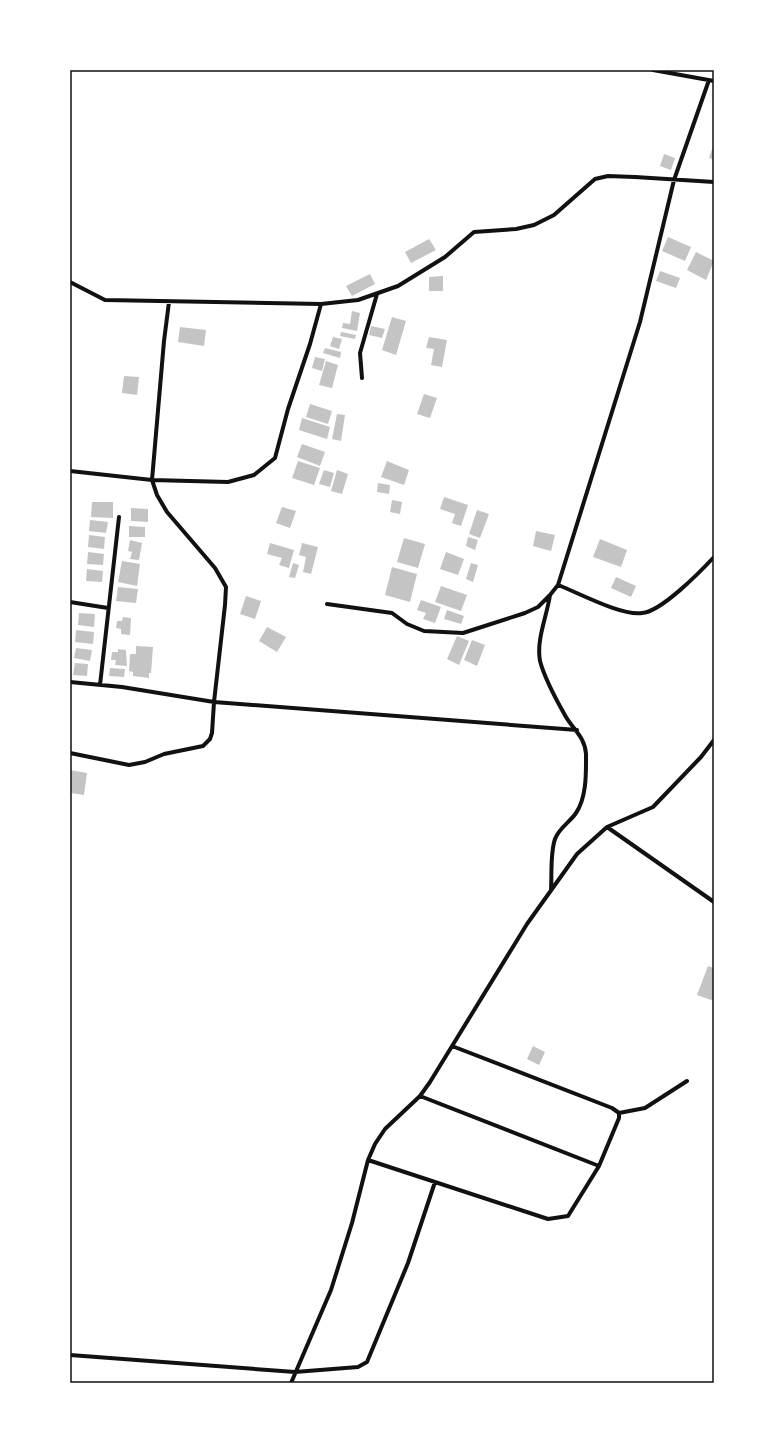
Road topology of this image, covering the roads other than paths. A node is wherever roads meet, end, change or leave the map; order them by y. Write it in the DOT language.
graph roads {
  1 [pos="653,70"];
  2 [pos="712,81"];
  3 [pos="674,180"];
  4 [pos="714,182"];
  5 [pos="70,282"];
  6 [pos="377,294"];
  7 [pos="169,302"];
  8 [pos="321,304"];
  9 [pos="362,378"];
  10 [pos="70,471"];
  11 [pos="152,480"];
  12 [pos="119,517"];
  13 [pos="714,557"];
  14 [pos="558,585"];
  15 [pos="550,595"];
  16 [pos="70,602"];
  17 [pos="327,604"];
  18 [pos="108,608"];
  19 [pos="70,682"];
  20 [pos="100,685"];
  21 [pos="214,702"];
  22 [pos="577,730"];
  23 [pos="714,740"];
  24 [pos="70,754"];
  25 [pos="606,827"];
  26 [pos="551,891"];
  27 [pos="714,902"];
  28 [pos="452,1046"];
  29 [pos="687,1081"];
  30 [pos="420,1096"];
  31 [pos="619,1113"];
  32 [pos="368,1160"];
  33 [pos="599,1166"];
  34 [pos="436,1182"];
  35 [pos="70,1355"];
  36 [pos="295,1372"];
  37 [pos="291,1383"];
  1 -- 2 [label="street"];
  2 -- 3 [label="street"];
  3 -- 4 [label="street"];
  3 -- 6 [label="street"];
  3 -- 14 [label="street"];
  5 -- 7 [label="street"];
  6 -- 8 [label="street"];
  6 -- 9 [label="street"];
  7 -- 8 [label="street"];
  7 -- 11 [label="street"];
  8 -- 11 [label="street"];
  10 -- 11 [label="street"];
  11 -- 21 [label="street"];
  12 -- 18 [label="street"];
  13 -- 14 [label="street"];
  14 -- 15 [label="street"];
  15 -- 17 [label="street"];
  15 -- 22 [label="street"];
  16 -- 18 [label="street"];
  18 -- 20 [label="street"];
  19 -- 20 [label="street"];
  20 -- 21 [label="street"];
  21 -- 22 [label="street"];
  21 -- 24 [label="street"];
  22 -- 26 [label="street"];
  23 -- 25 [label="street"];
  25 -- 26 [label="street"];
  25 -- 27 [label="street"];
  26 -- 28 [label="street"];
  28 -- 30 [label="street"];
  28 -- 31 [label="street"];
  29 -- 31 [label="street"];
  30 -- 32 [label="street"];
  30 -- 33 [label="street"];
  31 -- 33 [label="street"];
  32 -- 34 [label="street"];
  32 -- 36 [label="street"];
  33 -- 34 [label="street"];
  34 -- 36 [label="street"];
  35 -- 36 [label="street"];
  36 -- 37 [label="street"];
}
